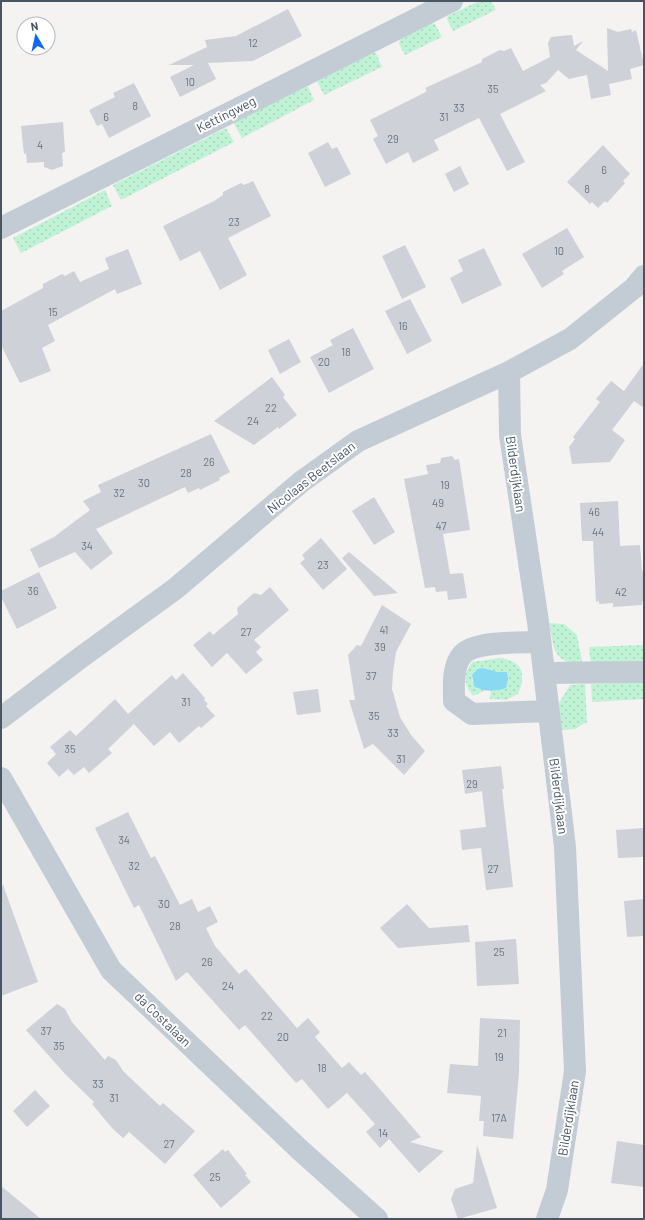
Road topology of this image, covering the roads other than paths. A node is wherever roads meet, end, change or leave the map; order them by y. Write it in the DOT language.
graph roads {
  1 [pos="452,1"];
  2 [pos="1,228"];
  3 [pos="644,276"];
  4 [pos="508,372"];
  5 [pos="540,642"];
  6 [pos="644,672"];
  7 [pos="544,673"];
  8 [pos="548,711"];
  9 [pos="1,718"];
  10 [pos="1,778"];
  11 [pos="377,1219"];
  12 [pos="547,1219"];
  1 -- 2 [label="street, Kettingweg"];
  3 -- 4 [label="street, Nicolaas Beetslaan"];
  4 -- 5 [label="street, Bilderdijklaan"];
  4 -- 9 [label="street, Nicolaas Beetslaan"];
  5 -- 7 [label="street, Bilderdijklaan"];
  5 -- 8 [label="street"];
  6 -- 7 [label="street"];
  7 -- 8 [label="street, Bilderdijklaan"];
  8 -- 12 [label="street, Bilderdijklaan"];
  10 -- 11 [label="street, da Costalaan"];
}
